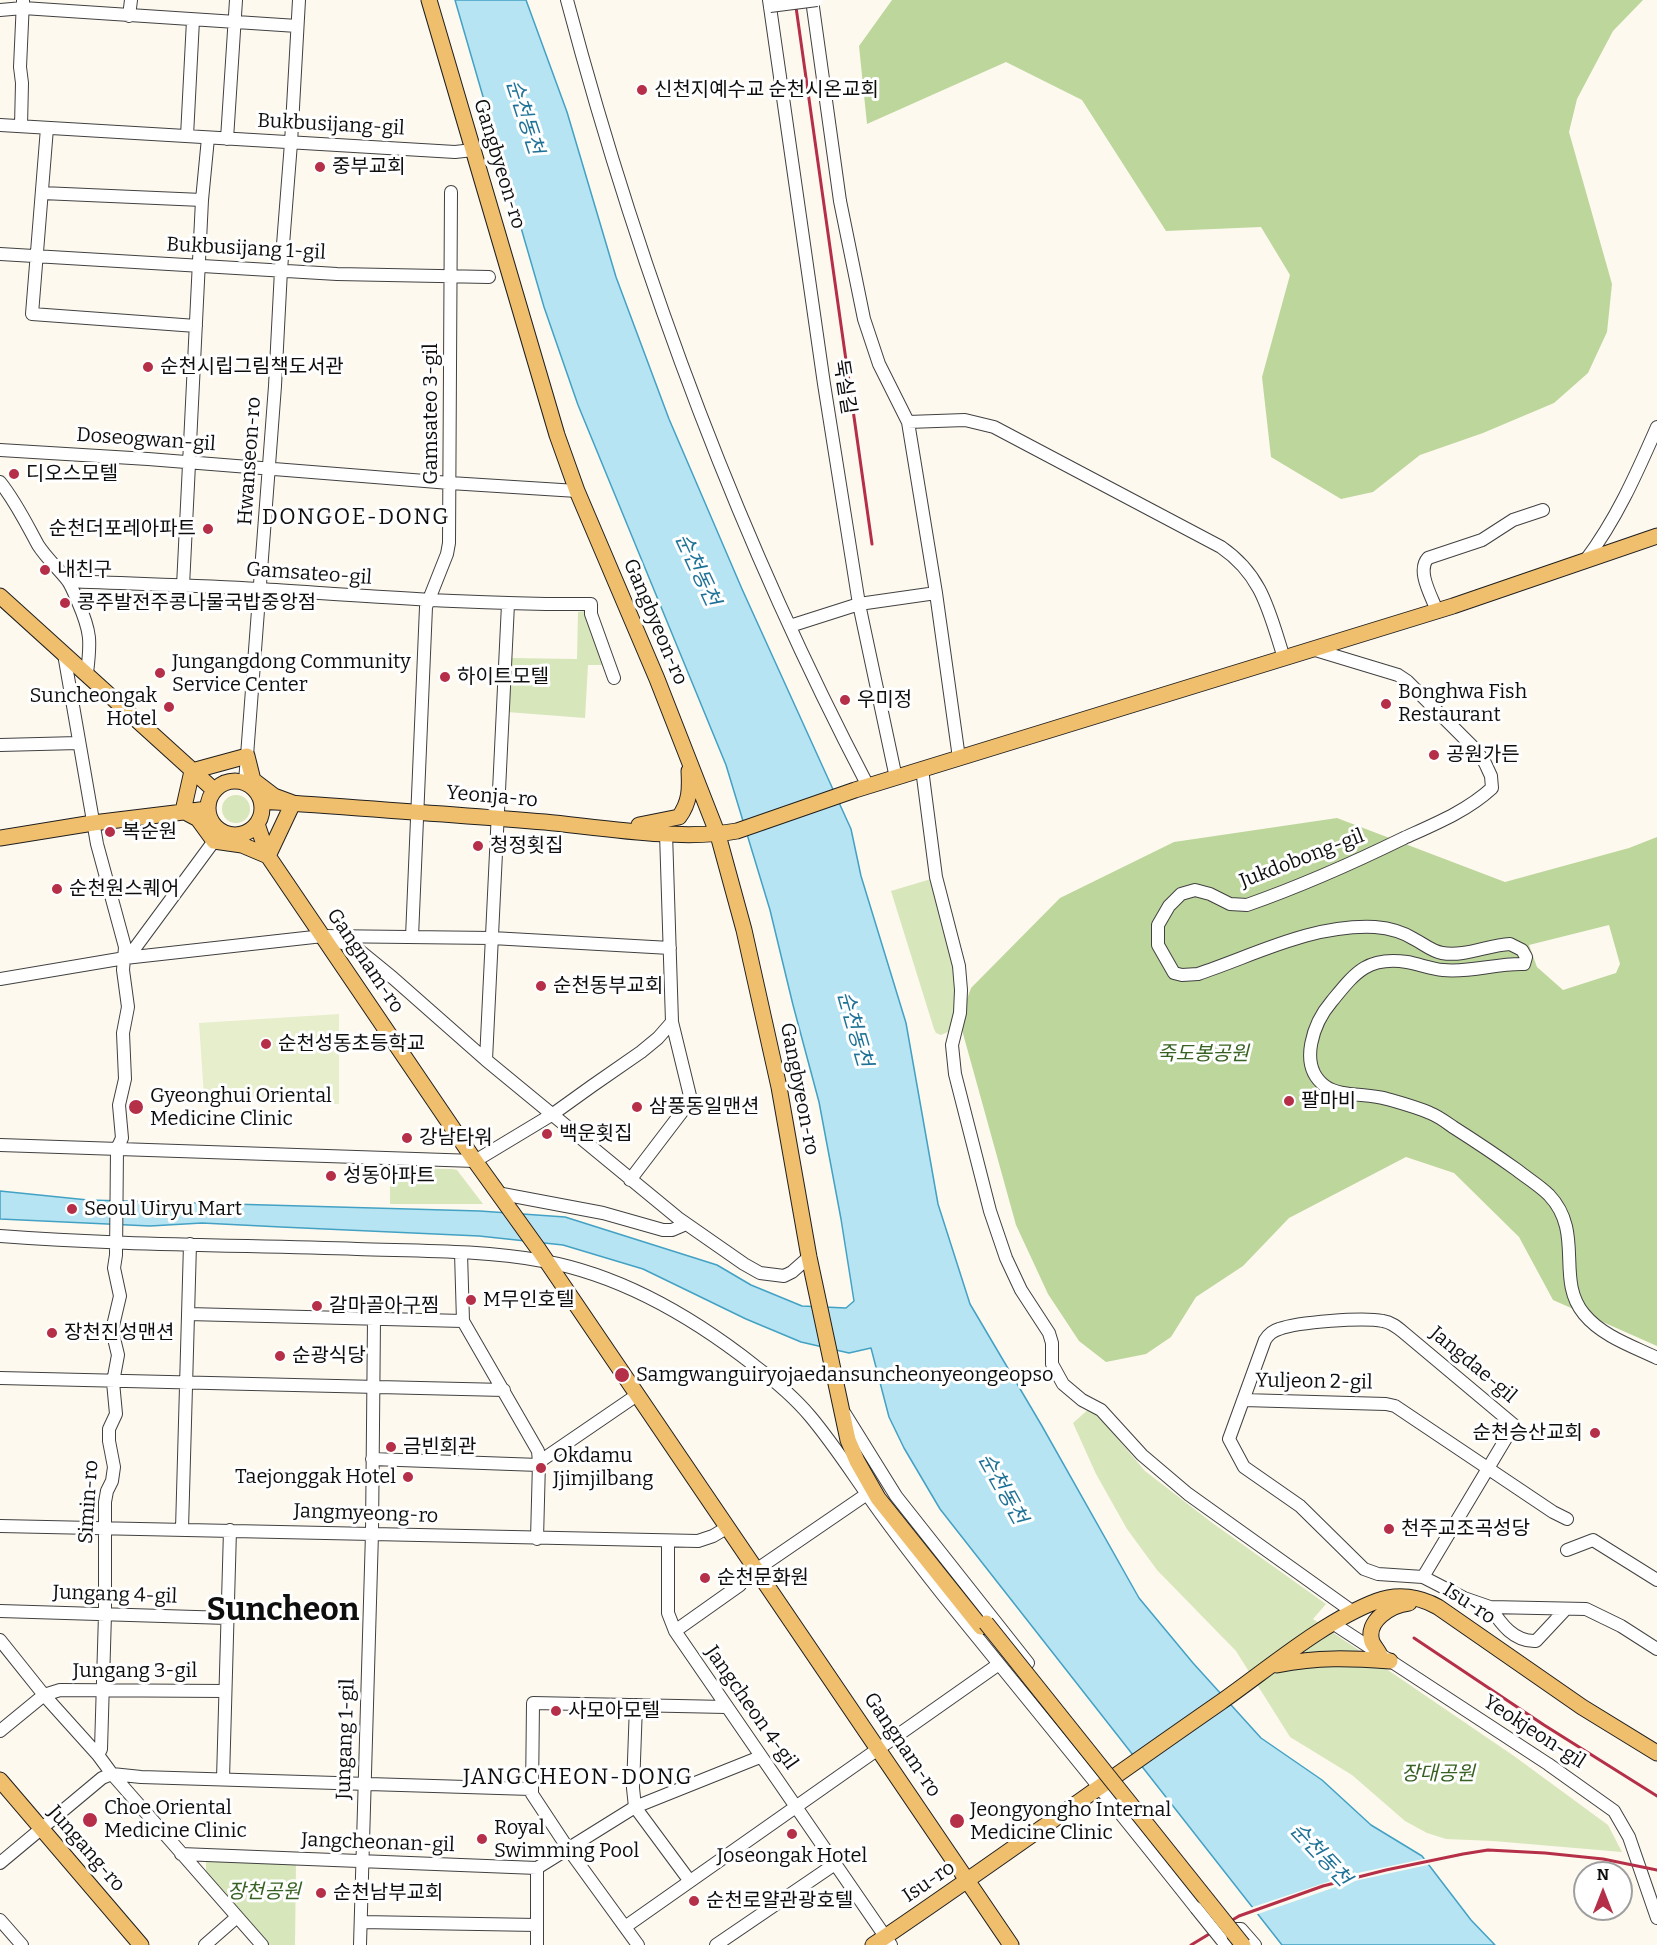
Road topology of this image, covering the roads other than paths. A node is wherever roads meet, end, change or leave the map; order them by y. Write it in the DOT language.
graph roads {
  1 [pos="130,0"];
  2 [pos="236,0"];
  3 [pos="299,0"];
  4 [pos="429,0"];
  5 [pos="567,0"];
  6 [pos="812,0"];
  7 [pos="817,0"];
  8 [pos="769,3"];
  9 [pos="23,4"];
  10 [pos="0,10"];
  11 [pos="129,16"];
  12 [pos="193,20"];
  13 [pos="234,22"];
  14 [pos="297,26"];
  15 [pos="0,125"];
  16 [pos="21,126"];
  17 [pos="47,128"];
  18 [pos="187,136"];
  19 [pos="208,138"];
  20 [pos="227,139"];
  21 [pos="291,143"];
  22 [pos="473,150"];
  23 [pos="451,192"];
  24 [pos="42,193"];
  25 [pos="202,200"];
  26 [pos="0,254"];
  27 [pos="37,256"];
  28 [pos="199,266"];
  29 [pos="281,270"];
  30 [pos="451,277"];
  31 [pos="489,277"];
  32 [pos="195,326"];
  33 [pos="908,422"];
  34 [pos="1657,427"];
  35 [pos="0,450"];
  36 [pos="189,462"];
  37 [pos="269,467"];
  38 [pos="0,482"];
  39 [pos="450,483"];
  40 [pos="577,491"];
  41 [pos="1543,510"];
  42 [pos="1657,536"];
  43 [pos="1657,543"];
  44 [pos="1630,546"];
  45 [pos="1584,562"];
  46 [pos="68,581"];
  47 [pos="183,586"];
  48 [pos="259,589"];
  49 [pos="936,593"];
  50 [pos="0,596"];
  51 [pos="428,600"];
  52 [pos="508,604"];
  53 [pos="859,604"];
  54 [pos="1437,611"];
  55 [pos="790,626"];
  56 [pos="1312,649"];
  57 [pos="64,654"];
  58 [pos="1284,658"];
  59 [pos="87,674"];
  60 [pos="614,678"];
  61 [pos="78,743"];
  62 [pos="0,745"];
  63 [pos="247,756"];
  64 [pos="958,758"];
  65 [pos="688,759"];
  66 [pos="922,770"];
  67 [pos="192,771"];
  68 [pos="896,778"];
  69 [pos="245,782"];
  70 [pos="862,788"];
  71 [pos="214,790"];
  72 [pos="262,801"];
  73 [pos="293,803"];
  74 [pos="208,809"];
  75 [pos="183,811"];
  76 [pos="416,812"];
  77 [pos="497,818"];
  78 [pos="93,823"];
  79 [pos="257,824"];
  80 [pos="616,829"];
  81 [pos="666,833"];
  82 [pos="718,835"];
  83 [pos="219,837"];
  84 [pos="0,838"];
  85 [pos="268,856"];
  86 [pos="323,936"];
  87 [pos="412,937"];
  88 [pos="492,938"];
  89 [pos="670,948"];
  90 [pos="124,958"];
  91 [pos="0,979"];
  92 [pos="672,1022"];
  93 [pos="486,1060"];
  94 [pos="553,1114"];
  95 [pos="0,1145"];
  96 [pos="117,1149"];
  97 [pos="475,1161"];
  98 [pos="630,1180"];
  99 [pos="497,1194"];
  100 [pos="686,1224"];
  101 [pos="0,1236"];
  102 [pos="116,1238"];
  103 [pos="190,1244"];
  104 [pos="461,1252"];
  105 [pos="542,1256"];
  106 [pos="810,1262"];
  107 [pos="188,1314"];
  108 [pos="374,1319"];
  109 [pos="463,1321"];
  110 [pos="1657,1358"];
  111 [pos="0,1378"];
  112 [pos="114,1382"];
  113 [pos="188,1383"];
  114 [pos="373,1387"];
  115 [pos="504,1390"];
  116 [pos="637,1395"];
  117 [pos="1243,1400"];
  118 [pos="843,1410"];
  119 [pos="372,1459"];
  120 [pos="539,1464"];
  121 [pos="1487,1467"];
  122 [pos="867,1494"];
  123 [pos="891,1515"];
  124 [pos="1567,1519"];
  125 [pos="0,1526"];
  126 [pos="728,1527"];
  127 [pos="105,1528"];
  128 [pos="183,1529"];
  129 [pos="230,1530"];
  130 [pos="372,1533"];
  131 [pos="537,1539"];
  132 [pos="668,1540"];
  133 [pos="1568,1550"];
  134 [pos="756,1570"];
  135 [pos="1423,1577"];
  136 [pos="1657,1580"];
  137 [pos="740,1585"];
  138 [pos="1438,1607"];
  139 [pos="1490,1607"];
  140 [pos="1565,1610"];
  141 [pos="0,1611"];
  142 [pos="1353,1612"];
  143 [pos="105,1614"];
  144 [pos="228,1618"];
  145 [pos="1334,1624"];
  146 [pos="983,1625"];
  147 [pos="675,1631"];
  148 [pos="0,1640"];
  149 [pos="1657,1649"];
  150 [pos="1385,1658"];
  151 [pos="999,1664"];
  152 [pos="1271,1666"];
  153 [pos="102,1689"];
  154 [pos="225,1691"];
  155 [pos="45,1695"];
  156 [pos="636,1705"];
  157 [pos="726,1707"];
  158 [pos="0,1731"];
  159 [pos="879,1749"];
  160 [pos="1657,1753"];
  161 [pos="98,1755"];
  162 [pos="760,1757"];
  163 [pos="1120,1772"];
  164 [pos="112,1774"];
  165 [pos="223,1779"];
  166 [pos="0,1780"];
  167 [pos="364,1784"];
  168 [pos="1099,1786"];
  169 [pos="531,1789"];
  170 [pos="797,1806"];
  171 [pos="635,1807"];
  172 [pos="41,1829"];
  173 [pos="569,1850"];
  174 [pos="181,1854"];
  175 [pos="0,1863"];
  176 [pos="363,1863"];
  177 [pos="835,1864"];
  178 [pos="537,1868"];
  179 [pos="689,1880"];
  180 [pos="968,1881"];
  181 [pos="1196,1908"];
  182 [pos="237,1917"];
  183 [pos="1657,1918"];
  184 [pos="0,1920"];
  185 [pos="361,1922"];
  186 [pos="537,1925"];
  187 [pos="625,1927"];
  188 [pos="883,1942"];
  189 [pos="1224,1942"];
  190 [pos="18,1944"];
  191 [pos="141,1945"];
  192 [pos="205,1945"];
  193 [pos="262,1945"];
  194 [pos="360,1945"];
  195 [pos="537,1945"];
  196 [pos="638,1945"];
  197 [pos="716,1945"];
  198 [pos="1011,1945"];
  199 [pos="1236,1945"];
  200 [pos="1243,1945"];
  201 [pos="1255,1945"];
  1 -- 11 [label="street"];
  2 -- 13 [label="street"];
  3 -- 14 [label="street, Hwanseon-ro"];
  4 -- 22 [label="main road, Gangbyeon-ro"];
  5 -- 55 [label="street"];
  6 -- 33 [label="street"];
  7 -- 8 [label="street, bridge"];
  8 -- 53 [label="street, 둑실길"];
  9 -- 10 [label="street"];
  9 -- 11 [label="street"];
  9 -- 16 [label="street"];
  11 -- 12 [label="street"];
  12 -- 13 [label="street"];
  12 -- 18 [label="street"];
  13 -- 14 [label="street"];
  13 -- 20 [label="street"];
  14 -- 21 [label="street, Hwanseon-ro"];
  15 -- 16 [label="street, Bukbusijang-gil"];
  16 -- 17 [label="street, Bukbusijang-gil"];
  17 -- 18 [label="street, Bukbusijang-gil"];
  17 -- 24 [label="street"];
  18 -- 19 [label="street, Bukbusijang-gil"];
  19 -- 20 [label="street, Bukbusijang-gil"];
  19 -- 25 [label="street"];
  20 -- 21 [label="street, Bukbusijang-gil"];
  21 -- 22 [label="street, Bukbusijang-gil"];
  21 -- 29 [label="street, Hwanseon-ro"];
  22 -- 40 [label="main road, Gangbyeon-ro"];
  23 -- 30 [label="street, Gamsateo 3-gil"];
  24 -- 25 [label="street"];
  24 -- 27 [label="street"];
  25 -- 28 [label="street"];
  26 -- 27 [label="street, Bukbusijang 1-gil"];
  27 -- 28 [label="street, Bukbusijang 1-gil"];
  27 -- 32 [label="street"];
  28 -- 29 [label="street, Bukbusijang 1-gil"];
  28 -- 32 [label="street"];
  29 -- 30 [label="street, Bukbusijang 1-gil"];
  29 -- 37 [label="street, Hwanseon-ro"];
  30 -- 31 [label="street, Bukbusijang 1-gil"];
  30 -- 39 [label="street, Gamsateo 3-gil"];
  32 -- 36 [label="street"];
  33 -- 49 [label="street"];
  33 -- 58 [label="street"];
  34 -- 45 [label="street"];
  35 -- 36 [label="street, Doseogwan-gil"];
  36 -- 37 [label="street, Doseogwan-gil"];
  36 -- 47 [label="street"];
  37 -- 39 [label="street, Doseogwan-gil"];
  37 -- 48 [label="street, Hwanseon-ro"];
  38 -- 46 [label="street"];
  39 -- 40 [label="street, Doseogwan-gil"];
  39 -- 51 [label="street, Gamsateo 3-gil"];
  40 -- 65 [label="main road, Gangbyeon-ro"];
  41 -- 54 [label="street"];
  42 -- 44 [label="main road"];
  43 -- 44 [label="main road"];
  44 -- 45 [label="main road, Yeonja-ro"];
  45 -- 54 [label="main road, Yeonja-ro"];
  46 -- 47 [label="street, Gamsateo-gil"];
  46 -- 59 [label="street"];
  47 -- 48 [label="street, Gamsateo-gil"];
  48 -- 51 [label="street, Gamsateo-gil"];
  48 -- 63 [label="street, Hwanseon-ro"];
  49 -- 53 [label="street"];
  49 -- 64 [label="street"];
  50 -- 57 [label="main road"];
  51 -- 52 [label="street, Gamsateo-gil"];
  51 -- 76 [label="street, Gamsateo 3-gil"];
  52 -- 60 [label="street, Gamsateo-gil"];
  52 -- 77 [label="street"];
  53 -- 55 [label="street"];
  53 -- 68 [label="street, 둑실길"];
  54 -- 56 [label="main road, Yeonja-ro"];
  55 -- 70 [label="street"];
  56 -- 58 [label="main road, Yeonja-ro"];
  56 -- 110 [label="street, Jukdobong-gil"];
  57 -- 59 [label="main road"];
  57 -- 61 [label="street, Simin-ro"];
  58 -- 64 [label="main road, Yeonja-ro"];
  59 -- 67 [label="main road"];
  61 -- 62 [label="street"];
  61 -- 78 [label="street, Simin-ro"];
  63 -- 67 [label="main road"];
  63 -- 69 [label="street, Hwanseon-ro"];
  63 -- 73 [label="main road"];
  64 -- 66 [label="main road, Yeonja-ro"];
  65 -- 80 [label="main road"];
  65 -- 82 [label="main road, Gangbyeon-ro"];
  66 -- 68 [label="main road, Yeonja-ro"];
  66 -- 142 [label="street"];
  67 -- 71 [label="main road"];
  67 -- 75 [label="main road"];
  68 -- 70 [label="main road, Yeonja-ro"];
  69 -- 71 [label="main road"];
  69 -- 72 [label="main road"];
  70 -- 82 [label="main road, Yeonja-ro"];
  71 -- 74 [label="main road"];
  72 -- 73 [label="main road, Yeonja-ro"];
  72 -- 79 [label="main road"];
  73 -- 76 [label="main road, Yeonja-ro"];
  73 -- 85 [label="main road"];
  74 -- 75 [label="main road"];
  74 -- 83 [label="main road"];
  75 -- 78 [label="main road"];
  75 -- 83 [label="main road"];
  76 -- 77 [label="main road, Yeonja-ro"];
  76 -- 87 [label="street, Gamsateo 3-gil"];
  77 -- 80 [label="main road, Yeonja-ro"];
  77 -- 88 [label="street"];
  78 -- 84 [label="main road"];
  78 -- 90 [label="street, Simin-ro"];
  79 -- 83 [label="main road"];
  79 -- 85 [label="main road, Gangnam-ro"];
  80 -- 81 [label="main road, Yeonja-ro"];
  81 -- 82 [label="main road, Yeonja-ro"];
  81 -- 89 [label="street"];
  82 -- 106 [label="main road, Gangbyeon-ro"];
  83 -- 85 [label="main road"];
  83 -- 90 [label="street"];
  85 -- 86 [label="main road, Gangnam-ro"];
  86 -- 87 [label="street"];
  86 -- 90 [label="street"];
  86 -- 93 [label="street"];
  86 -- 97 [label="main road, Gangnam-ro"];
  87 -- 88 [label="street"];
  88 -- 89 [label="street"];
  88 -- 93 [label="street"];
  89 -- 92 [label="street"];
  90 -- 91 [label="street"];
  90 -- 96 [label="street, Simin-ro"];
  92 -- 94 [label="street"];
  92 -- 98 [label="street"];
  93 -- 94 [label="street"];
  94 -- 97 [label="street"];
  94 -- 98 [label="street"];
  95 -- 96 [label="street"];
  96 -- 97 [label="street"];
  96 -- 102 [label="street, Simin-ro"];
  97 -- 99 [label="main road, Gangnam-ro"];
  98 -- 100 [label="street"];
  99 -- 100 [label="street"];
  99 -- 105 [label="main road, Gangnam-ro"];
  100 -- 106 [label="street"];
  101 -- 102 [label="street"];
  102 -- 103 [label="street"];
  102 -- 112 [label="street, Simin-ro"];
  103 -- 104 [label="street"];
  103 -- 107 [label="street"];
  104 -- 105 [label="street"];
  104 -- 109 [label="street"];
  105 -- 116 [label="main road, Gangnam-ro"];
  105 -- 122 [label="street"];
  106 -- 118 [label="main road, Gangbyeon-ro"];
  107 -- 108 [label="street"];
  107 -- 113 [label="street"];
  108 -- 109 [label="street"];
  108 -- 114 [label="street, Jungang 1-gil"];
  109 -- 115 [label="street"];
  111 -- 112 [label="street"];
  112 -- 113 [label="street"];
  112 -- 127 [label="street, Simin-ro"];
  113 -- 114 [label="street"];
  113 -- 128 [label="street"];
  114 -- 115 [label="street"];
  114 -- 119 [label="street, Jungang 1-gil"];
  115 -- 120 [label="street"];
  116 -- 120 [label="street"];
  116 -- 126 [label="main road, Gangnam-ro"];
  117 -- 121 [label="street, Yuljeon 2-gil"];
  117 -- 121 [label="street, Jangdae-gil"];
  117 -- 135 [label="street, Jangdae-gil"];
  118 -- 123 [label="main road"];
  118 -- 146 [label="main road"];
  118 -- 163 [label="street"];
  119 -- 120 [label="street"];
  119 -- 130 [label="street, Jungang 1-gil"];
  120 -- 131 [label="street"];
  121 -- 124 [label="street, Yuljeon 2-gil"];
  121 -- 135 [label="street, Jangdae-gil"];
  122 -- 123 [label="street"];
  122 -- 134 [label="street"];
  122 -- 151 [label="street"];
  123 -- 146 [label="main road"];
  125 -- 127 [label="street, Jangmyeong-ro"];
  126 -- 132 [label="street, Jangmyeong-ro"];
  126 -- 134 [label="main road, Gangnam-ro"];
  127 -- 128 [label="street, Jangmyeong-ro"];
  127 -- 143 [label="street, Simin-ro"];
  128 -- 129 [label="street, Jangmyeong-ro"];
  129 -- 130 [label="street, Jangmyeong-ro"];
  129 -- 144 [label="street"];
  130 -- 131 [label="street, Jangmyeong-ro"];
  130 -- 167 [label="street, Jungang 1-gil"];
  131 -- 132 [label="street, Jangmyeong-ro"];
  132 -- 147 [label="street, Jangcheon 4-gil"];
  133 -- 136 [label="street"];
  134 -- 159 [label="main road, Gangnam-ro"];
  135 -- 139 [label="street"];
  137 -- 147 [label="street"];
  138 -- 142 [label="main road, Isu-ro"];
  138 -- 150 [label="main road"];
  138 -- 160 [label="main road, Isu-ro"];
  139 -- 140 [label="street"];
  139 -- 140 [label="street"];
  140 -- 149 [label="street"];
  141 -- 143 [label="street, Jungang 4-gil"];
  142 -- 145 [label="main road, Isu-ro"];
  143 -- 144 [label="street, Jungang 4-gil"];
  143 -- 153 [label="street, Simin-ro"];
  144 -- 154 [label="street"];
  145 -- 150 [label="street, Yeokjeon-gil"];
  145 -- 152 [label="main road, Isu-ro"];
  146 -- 199 [label="main road"];
  146 -- 200 [label="main road, bridge"];
  147 -- 157 [label="street, Jangcheon 4-gil"];
  148 -- 155 [label="street"];
  150 -- 152 [label="main road"];
  150 -- 183 [label="street, Yeokjeon-gil"];
  151 -- 159 [label="street"];
  151 -- 168 [label="street"];
  152 -- 163 [label="main road, Isu-ro"];
  153 -- 154 [label="street, Jungang 3-gil"];
  153 -- 155 [label="street, Jungang 3-gil"];
  153 -- 161 [label="street, Simin-ro"];
  154 -- 165 [label="street"];
  155 -- 158 [label="street, Jungang 3-gil"];
  155 -- 161 [label="street, Jungang 3-gil"];
  156 -- 157 [label="street"];
  156 -- 169 [label="street"];
  156 -- 171 [label="street"];
  157 -- 162 [label="street, Jangcheon 4-gil"];
  159 -- 170 [label="street"];
  159 -- 180 [label="main road, Gangnam-ro"];
  161 -- 164 [label="street"];
  162 -- 170 [label="street, Jangcheon 4-gil"];
  162 -- 171 [label="street"];
  163 -- 168 [label="main road, Isu-ro"];
  163 -- 181 [label="street"];
  164 -- 165 [label="street"];
  164 -- 172 [label="street"];
  164 -- 174 [label="street"];
  165 -- 167 [label="street"];
  166 -- 172 [label="main road, Jungang-ro"];
  167 -- 169 [label="street"];
  167 -- 176 [label="street, Jungang 1-gil"];
  168 -- 180 [label="main road, Isu-ro"];
  168 -- 181 [label="street"];
  169 -- 173 [label="street"];
  170 -- 177 [label="street, Jangcheon 4-gil"];
  170 -- 179 [label="street"];
  171 -- 173 [label="street"];
  171 -- 179 [label="street"];
  172 -- 175 [label="street"];
  172 -- 191 [label="main road, Jungang-ro"];
  173 -- 178 [label="street"];
  173 -- 187 [label="street"];
  174 -- 176 [label="street, Jangcheonan-gil"];
  174 -- 182 [label="street"];
  176 -- 178 [label="street, Jangcheonan-gil"];
  176 -- 185 [label="street, Jungang 1-gil"];
  177 -- 188 [label="street, Jangcheon 4-gil"];
  177 -- 197 [label="street"];
  178 -- 186 [label="street"];
  179 -- 187 [label="street"];
  180 -- 188 [label="main road, Isu-ro"];
  180 -- 198 [label="main road, Gangnam-ro"];
  181 -- 189 [label="street, bridge"];
  182 -- 192 [label="street"];
  182 -- 193 [label="street"];
  184 -- 190 [label="street"];
  185 -- 186 [label="street"];
  185 -- 194 [label="street, Jungang 1-gil"];
  186 -- 195 [label="street"];
  187 -- 196 [label="street"];
  189 -- 201 [label="street"];
}
